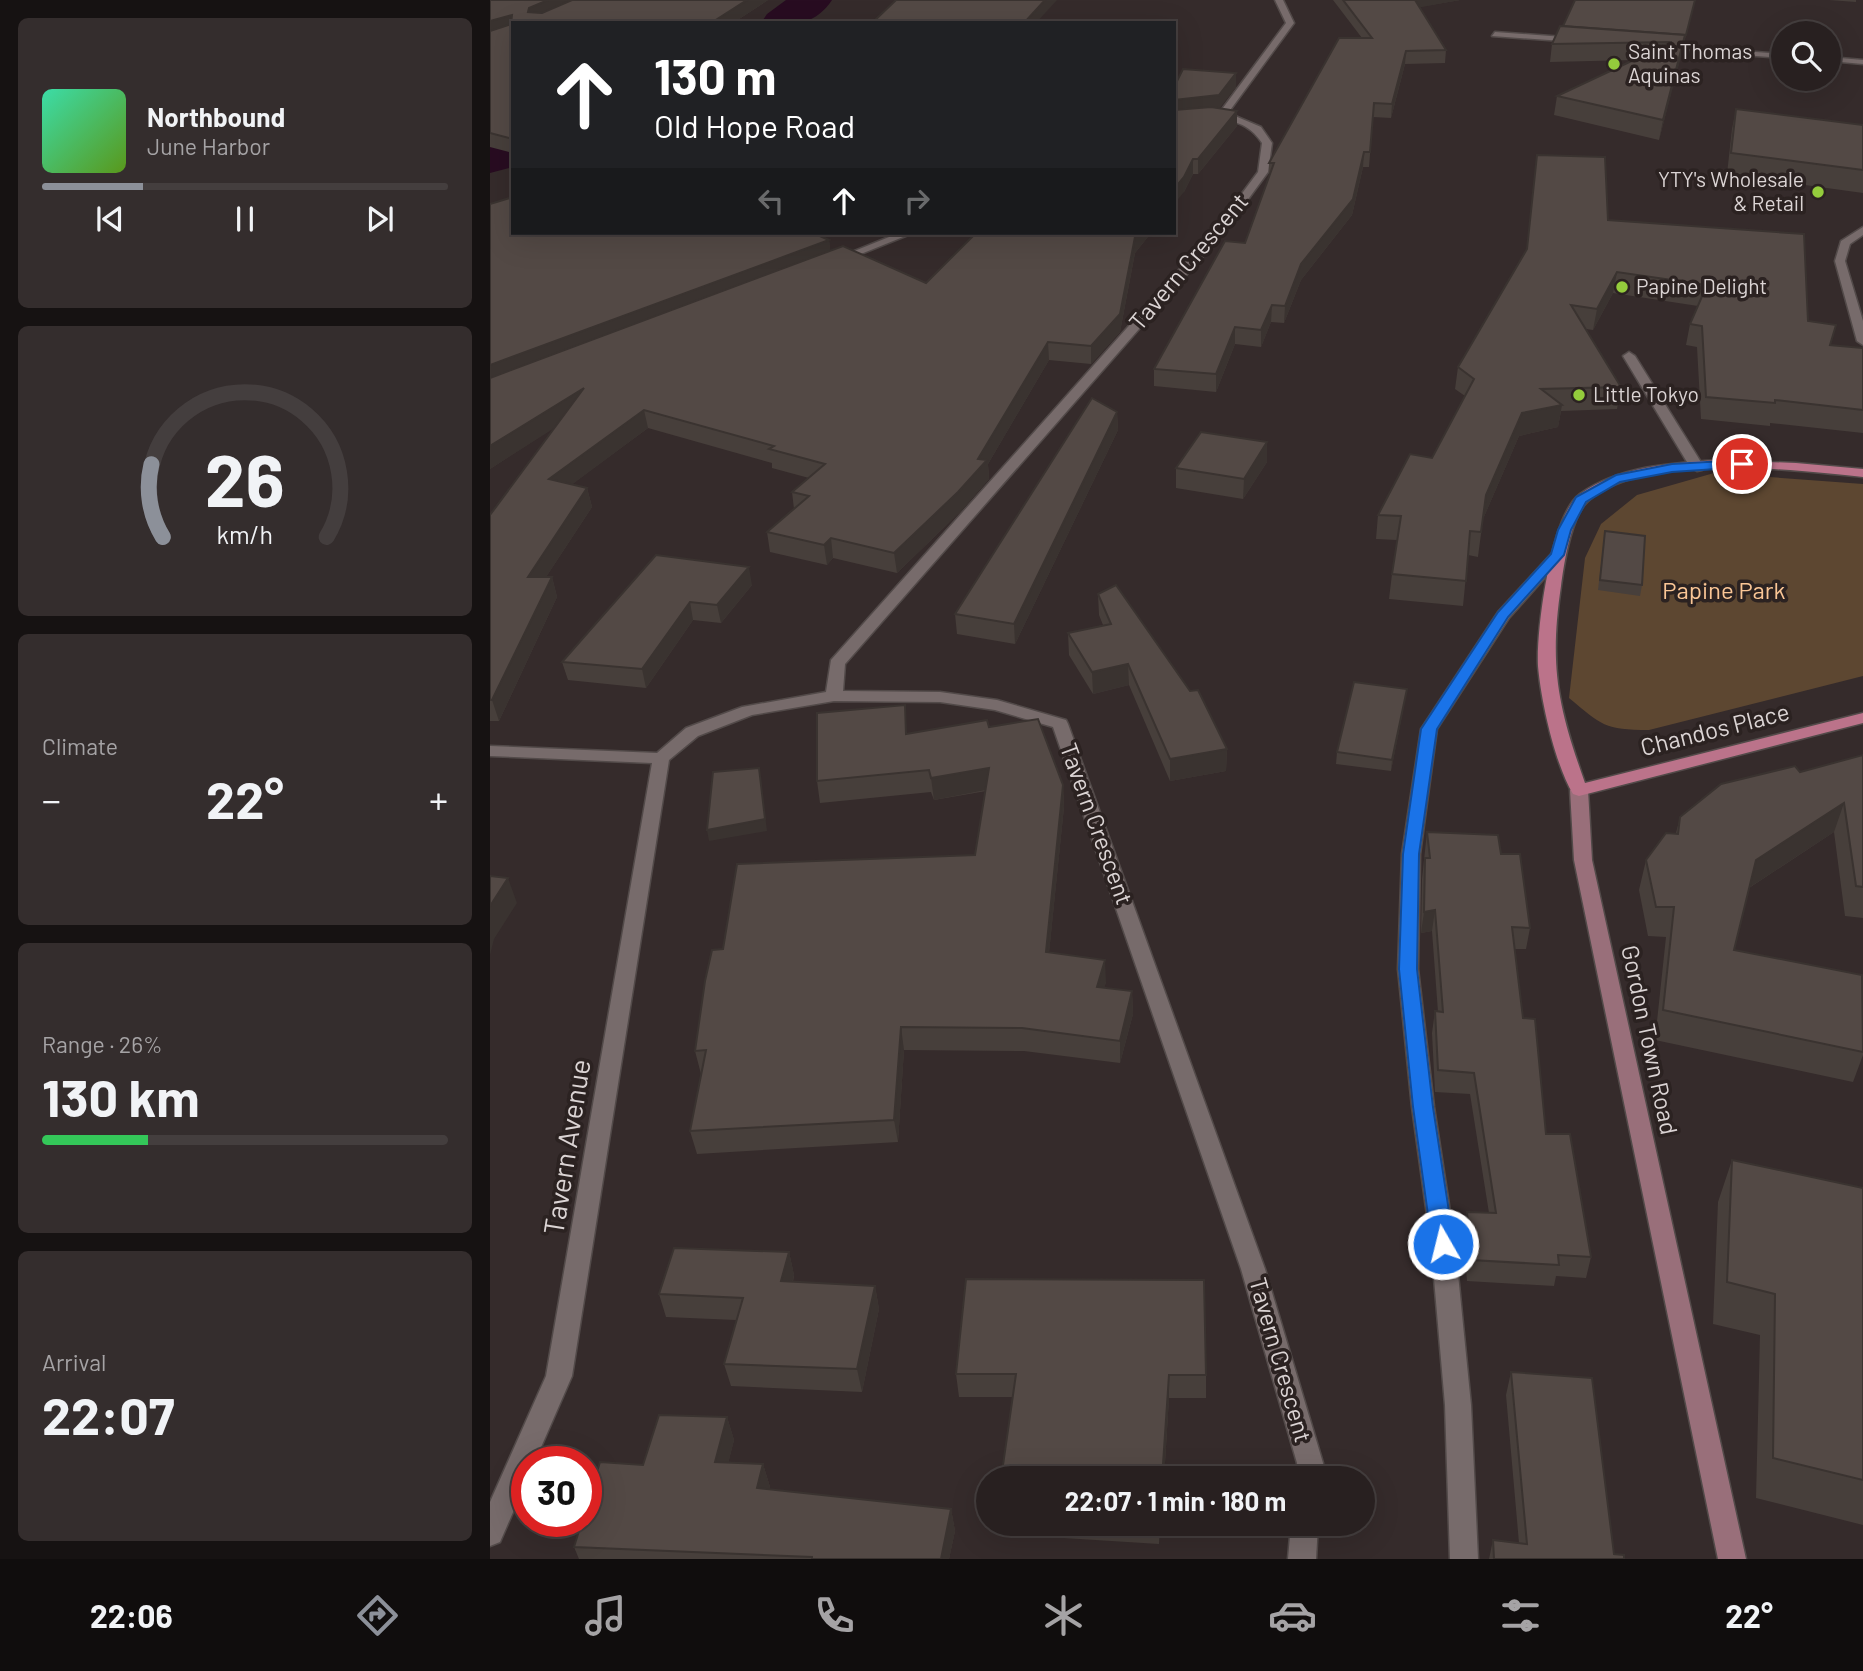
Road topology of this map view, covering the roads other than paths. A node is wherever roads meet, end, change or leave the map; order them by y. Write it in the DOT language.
graph roads {
  1 [pos="1279,0"];
  2 [pos="1495,34"];
  3 [pos="1591,41"];
  4 [pos="1646,46"];
  5 [pos="1771,55"];
  6 [pos="1841,60"];
  7 [pos="1863,62"];
  8 [pos="1223,114"];
  9 [pos="1176,119"];
  10 [pos="1863,230"];
  11 [pos="903,235"];
  12 [pos="819,267"];
  13 [pos="1863,341"];
  14 [pos="1629,356"];
  15 [pos="1697,467"];
  16 [pos="1863,473"];
  17 [pos="1558,555"];
  18 [pos="834,696"];
  19 [pos="1863,718"];
  20 [pos="490,751"];
  21 [pos="661,758"];
  22 [pos="1579,790"];
  23 [pos="1310,1466"];
  24 [pos="490,1533"];
  25 [pos="1304,1536"];
  26 [pos="1302,1559"];
  27 [pos="1464,1559"];
  28 [pos="1732,1559"];
  1 -- 8 [label="street"];
  2 -- 3 [label="street"];
  4 -- 5 [label="street"];
  6 -- 7 [label="street"];
  8 -- 9 [label="street, Tavern Crescent"];
  8 -- 18 [label="street, Tavern Crescent"];
  10 -- 13 [label="street"];
  11 -- 12 [label="street"];
  14 -- 15 [label="street"];
  15 -- 16 [label="main road, Gordon Town Road"];
  15 -- 17 [label="main road, Gordon Town Road"];
  17 -- 22 [label="main road, Gordon Town Road"];
  17 -- 27 [label="street"];
  18 -- 21 [label="street"];
  18 -- 23 [label="street, Tavern Crescent"];
  19 -- 22 [label="main road, Chandos Place"];
  20 -- 21 [label="street"];
  21 -- 24 [label="street, Tavern Avenue"];
  22 -- 28 [label="main road, Gordon Town Road"];
  25 -- 26 [label="street"];
}
